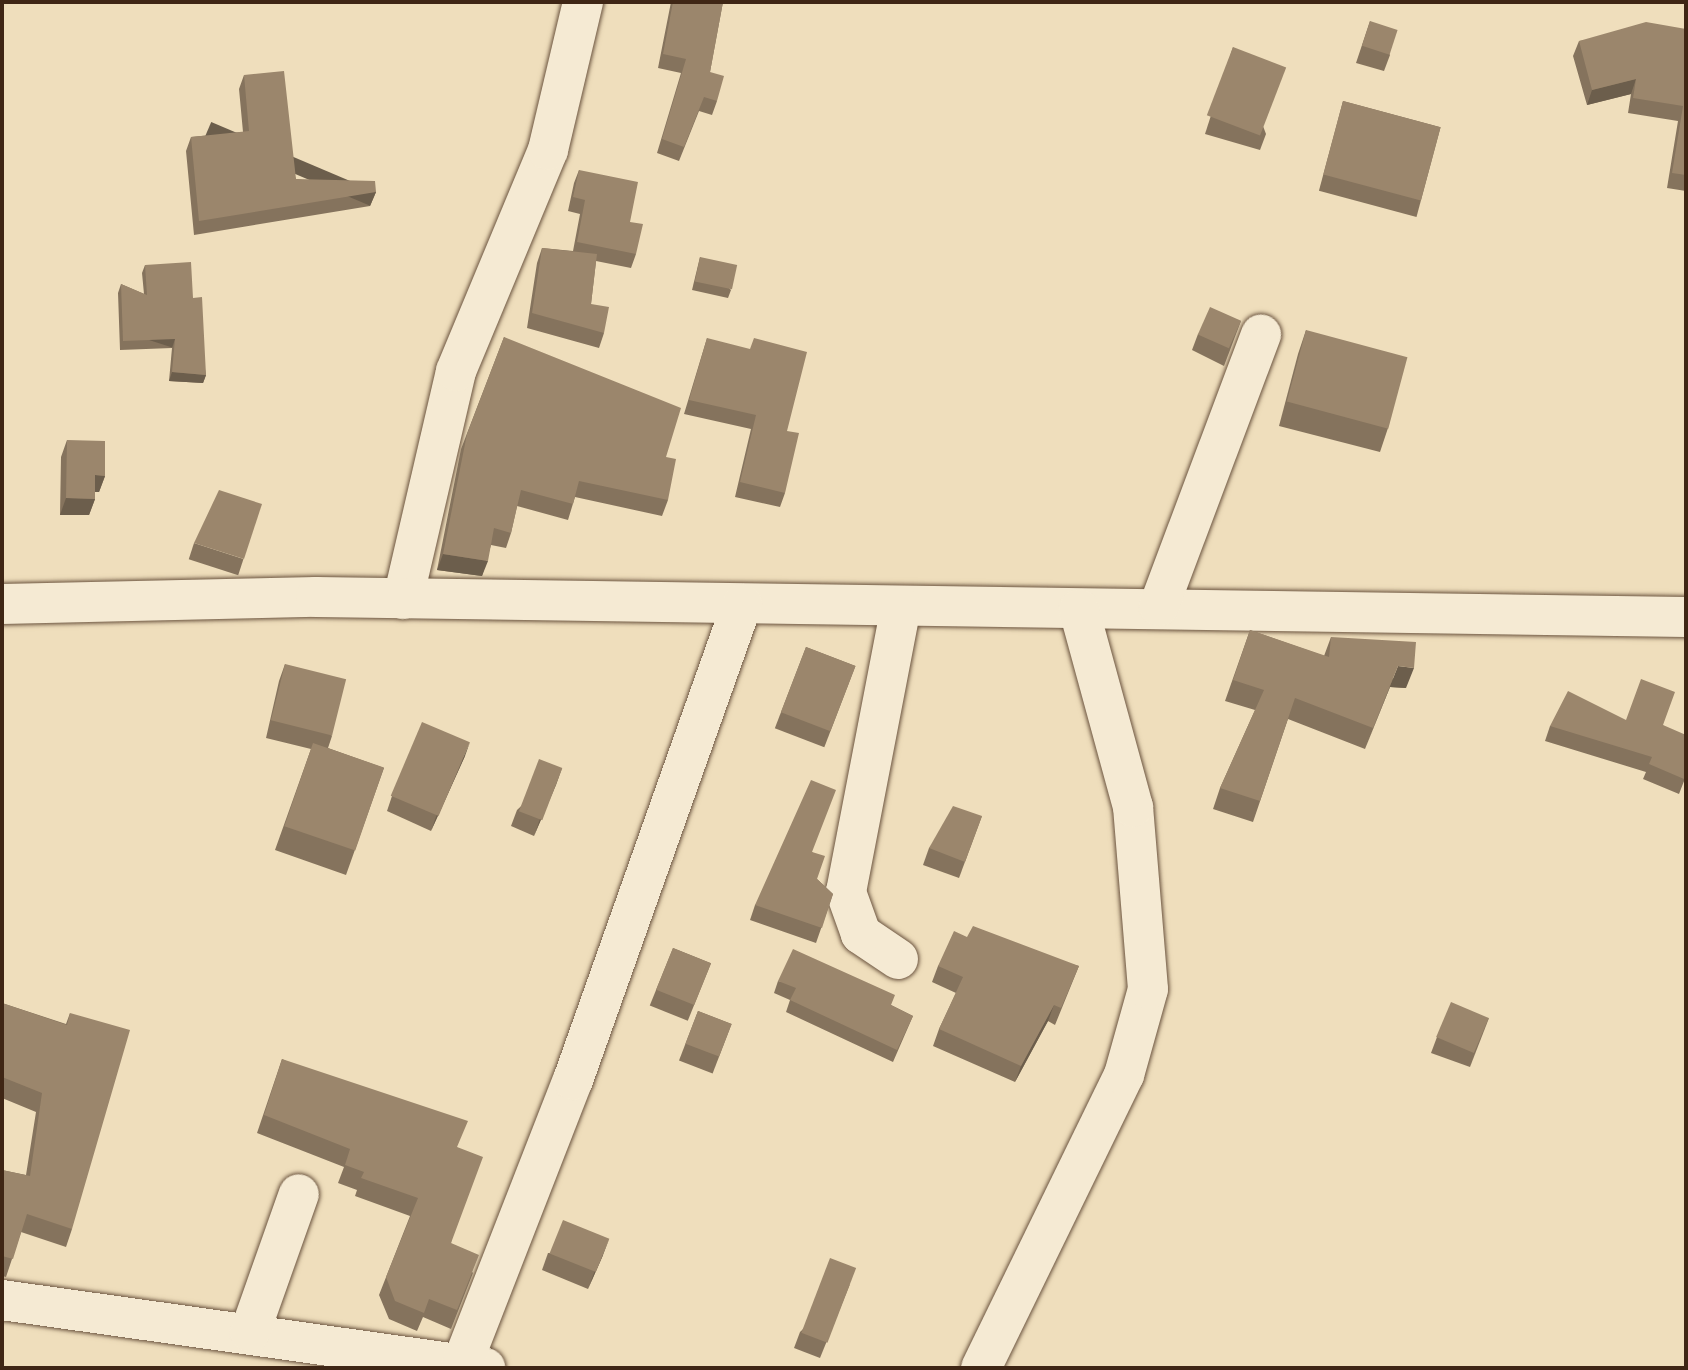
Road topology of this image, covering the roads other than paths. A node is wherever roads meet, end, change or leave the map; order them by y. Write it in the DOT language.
graph roads {
  1 [pos="583,2"];
  2 [pos="1261,334"];
  3 [pos="403,599"];
  4 [pos="2,604"];
  5 [pos="742,604"];
  6 [pos="1159,606"];
  7 [pos="901,607"];
  8 [pos="1079,609"];
  9 [pos="1686,617"];
  10 [pos="898,959"];
  11 [pos="299,1194"];
  12 [pos="2,1300"];
  13 [pos="250,1332"];
  14 [pos="474,1366"];
  15 [pos="981,1368"];
  1 -- 3 [label="street"];
  2 -- 6 [label="street"];
  3 -- 4 [label="street"];
  3 -- 5 [label="street"];
  5 -- 7 [label="street"];
  5 -- 14 [label="street"];
  6 -- 8 [label="street"];
  6 -- 9 [label="street"];
  7 -- 8 [label="street"];
  7 -- 10 [label="street"];
  8 -- 15 [label="street"];
  11 -- 13 [label="street"];
  12 -- 13 [label="street"];
  13 -- 14 [label="street"];
}
